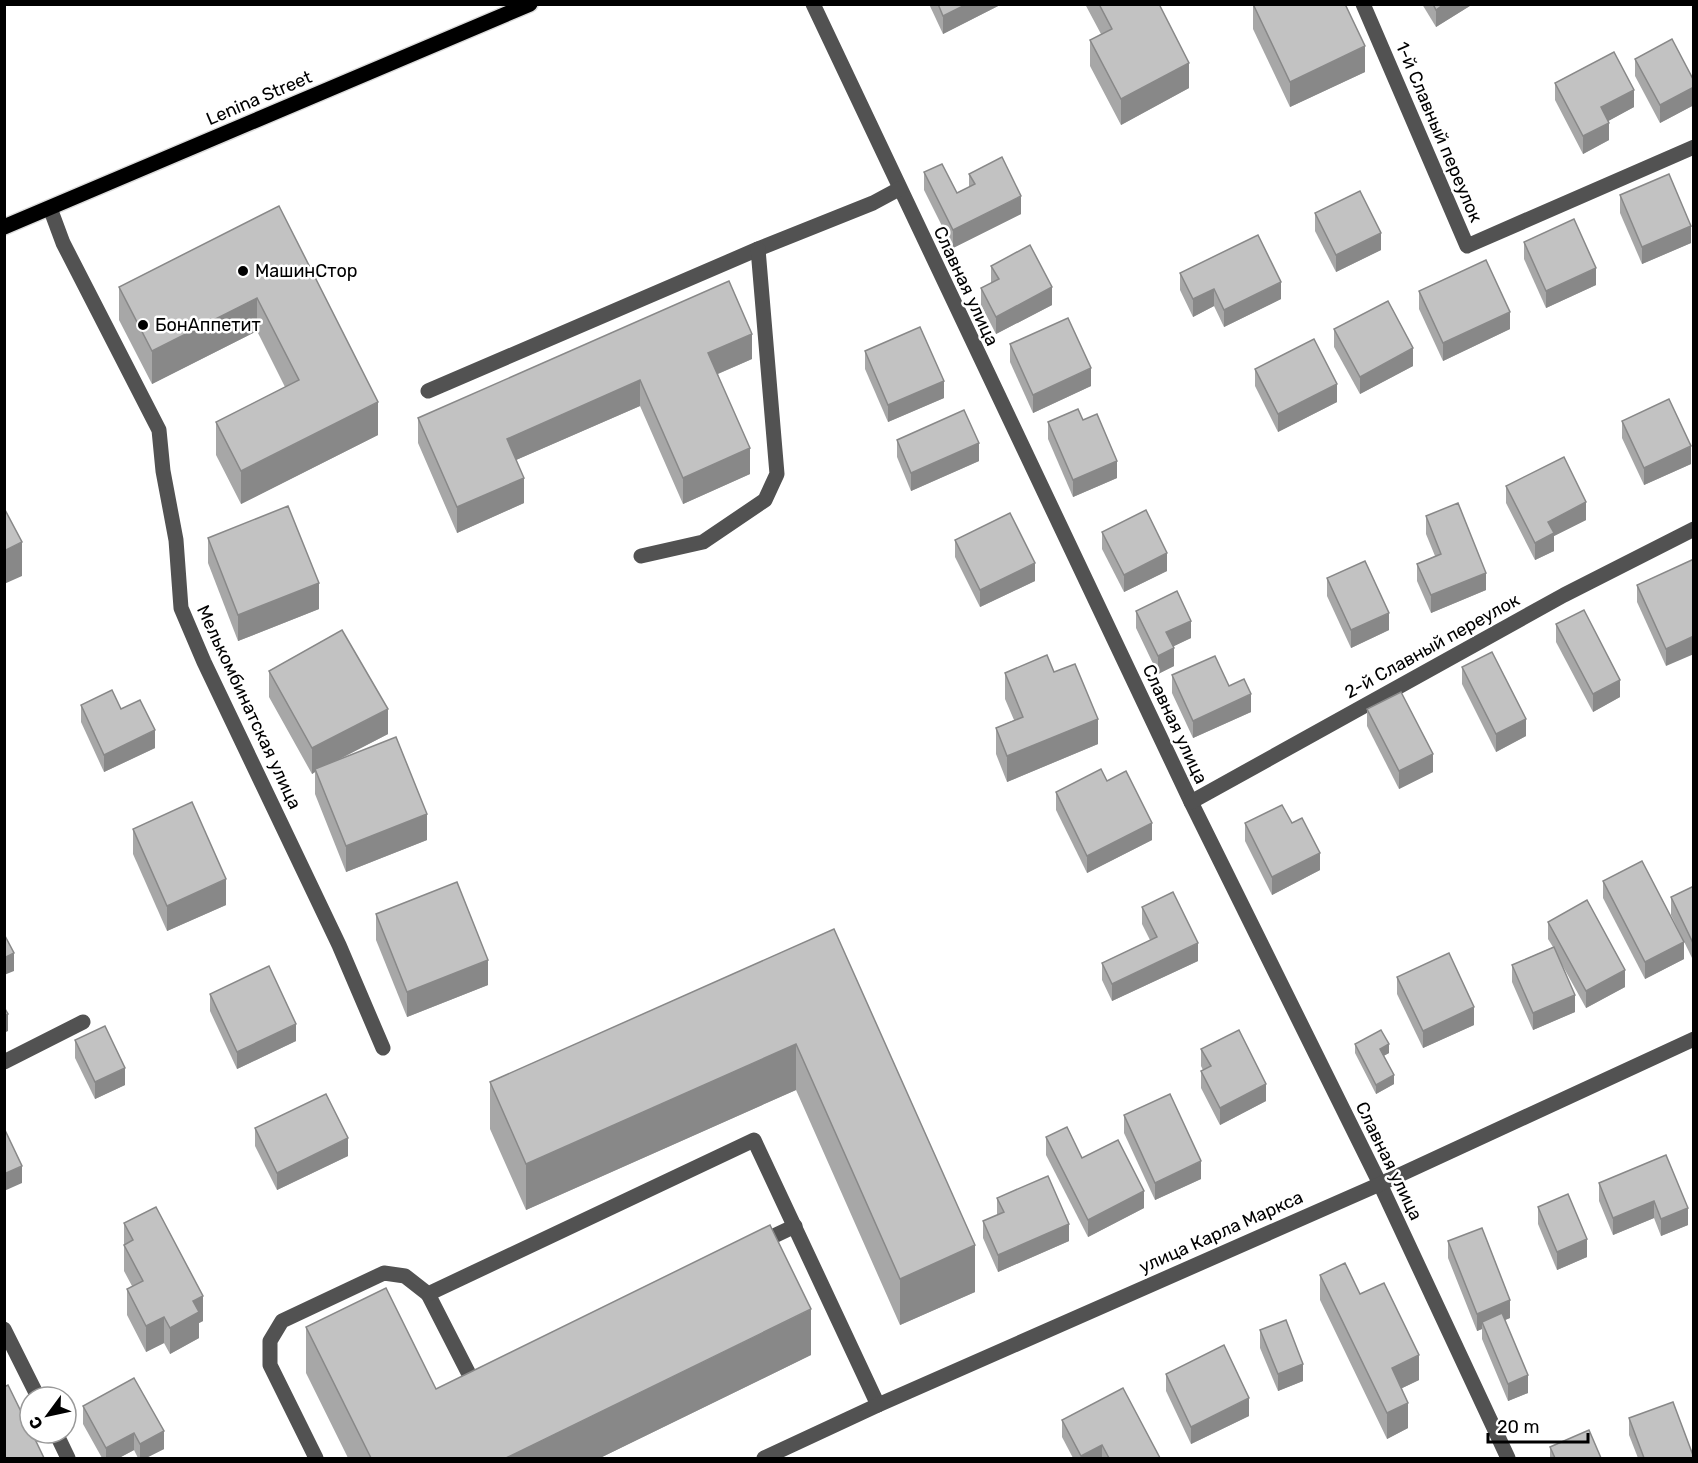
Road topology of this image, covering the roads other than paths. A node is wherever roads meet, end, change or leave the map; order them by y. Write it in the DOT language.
graph roads {
  1 [pos="530,4"];
  2 [pos="813,4"];
  3 [pos="1363,4"];
  4 [pos="1694,147"];
  5 [pos="899,189"];
  6 [pos="50,208"];
  7 [pos="4,227"];
  8 [pos="758,249"];
  9 [pos="428,391"];
  10 [pos="1694,529"];
  11 [pos="640,556"];
  12 [pos="1191,802"];
  13 [pos="83,1022"];
  14 [pos="1694,1039"];
  15 [pos="383,1048"];
  16 [pos="4,1062"];
  17 [pos="1380,1184"];
  18 [pos="795,1226"];
  19 [pos="741,1252"];
  20 [pos="428,1294"];
  21 [pos="4,1329"];
  22 [pos="493,1370"];
  23 [pos="32,1385"];
  24 [pos="878,1405"];
  25 [pos="316,1458"];
  26 [pos="764,1458"];
  27 [pos="1508,1458"];
  1 -- 6 [label="main road, Lenina Street"];
  2 -- 5 [label="street, Славная улица"];
  3 -- 4 [label="street, 1-й Славный переулок"];
  5 -- 8 [label="street"];
  5 -- 12 [label="street, Славная улица"];
  6 -- 7 [label="main road, Lenina Street"];
  6 -- 15 [label="street, Мелькомбинатская улица"];
  8 -- 9 [label="street"];
  8 -- 11 [label="street"];
  10 -- 12 [label="street, 2-й Славный переулок"];
  12 -- 17 [label="street, Славная улица"];
  13 -- 16 [label="street"];
  14 -- 17 [label="street, улица Карла Маркса"];
  17 -- 24 [label="street, улица Карла Маркса"];
  17 -- 27 [label="street, Славная улица"];
  18 -- 19 [label="street"];
  18 -- 20 [label="street"];
  18 -- 24 [label="street"];
  20 -- 22 [label="street"];
  20 -- 25 [label="street"];
  21 -- 23 [label="street"];
  24 -- 26 [label="street, улица Карла Маркса"];
}
